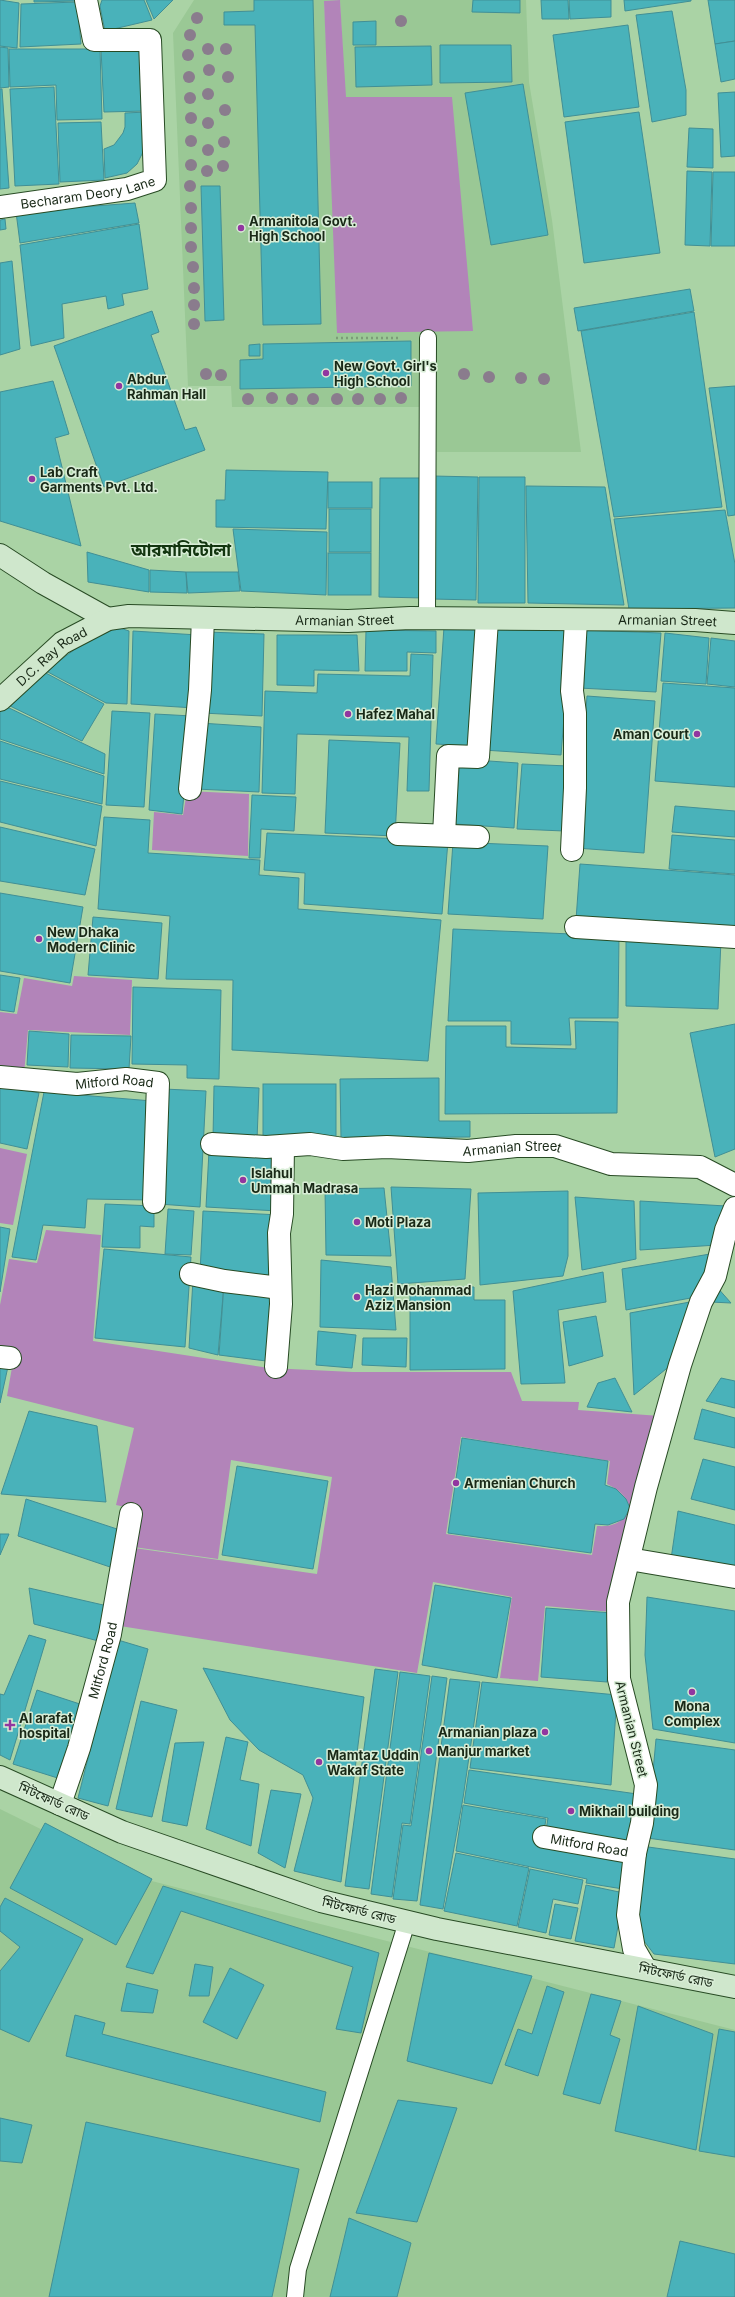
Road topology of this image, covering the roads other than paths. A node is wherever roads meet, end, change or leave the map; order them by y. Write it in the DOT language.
graph roads {
  1 [pos="86,0"];
  2 [pos="0,207"];
  3 [pos="428,338"];
  4 [pos="0,555"];
  5 [pos="203,618"];
  6 [pos="427,618"];
  7 [pos="108,619"];
  8 [pos="487,620"];
  9 [pos="576,620"];
  10 [pos="735,623"];
  11 [pos="0,700"];
  12 [pos="190,789"];
  13 [pos="398,834"];
  14 [pos="444,836"];
  15 [pos="478,837"];
  16 [pos="572,850"];
  17 [pos="576,927"];
  18 [pos="735,937"];
  19 [pos="0,1077"];
  20 [pos="212,1144"];
  21 [pos="283,1146"];
  22 [pos="735,1185"];
  23 [pos="154,1202"];
  24 [pos="735,1208"];
  25 [pos="191,1274"];
  26 [pos="280,1288"];
  27 [pos="276,1367"];
  28 [pos="131,1514"];
  29 [pos="629,1559"];
  30 [pos="735,1577"];
  31 [pos="0,1777"];
  32 [pos="60,1804"];
  33 [pos="544,1837"];
  34 [pos="635,1853"];
  35 [pos="407,1922"];
  36 [pos="645,1968"];
  37 [pos="735,1987"];
  38 [pos="295,2297"];
  1 -- 2 [label="street, Becharam Deory Lane"];
  3 -- 6 [label="lane"];
  4 -- 7 [label="street"];
  5 -- 6 [label="street, Armanian Street"];
  5 -- 7 [label="street, Armanian Street"];
  5 -- 12 [label="street"];
  6 -- 8 [label="street, Armanian Street"];
  7 -- 11 [label="street, D.C. Ray Road"];
  8 -- 9 [label="street, Armanian Street"];
  8 -- 14 [label="street"];
  9 -- 10 [label="street, Armanian Street"];
  9 -- 16 [label="street"];
  13 -- 14 [label="street"];
  14 -- 15 [label="street"];
  17 -- 18 [label="street"];
  19 -- 23 [label="street, Mitford Road"];
  20 -- 21 [label="street, Armanian Street"];
  21 -- 22 [label="street, Armanian Street"];
  21 -- 26 [label="street"];
  24 -- 29 [label="street, Armanian Street"];
  25 -- 26 [label="street"];
  26 -- 27 [label="street"];
  28 -- 32 [label="street, Mitford Road"];
  29 -- 30 [label="street"];
  29 -- 34 [label="street, Armanian Street"];
  31 -- 32 [label="street, মিটফোর্ড রোড"];
  32 -- 35 [label="street, মিটফোর্ড রোড"];
  33 -- 34 [label="street, Mitford Road"];
  34 -- 36 [label="street, Armanian Street"];
  35 -- 36 [label="street, মিটফোর্ড রোড"];
  35 -- 38 [label="lane"];
  36 -- 37 [label="street, মিটফোর্ড রোড"];
}
